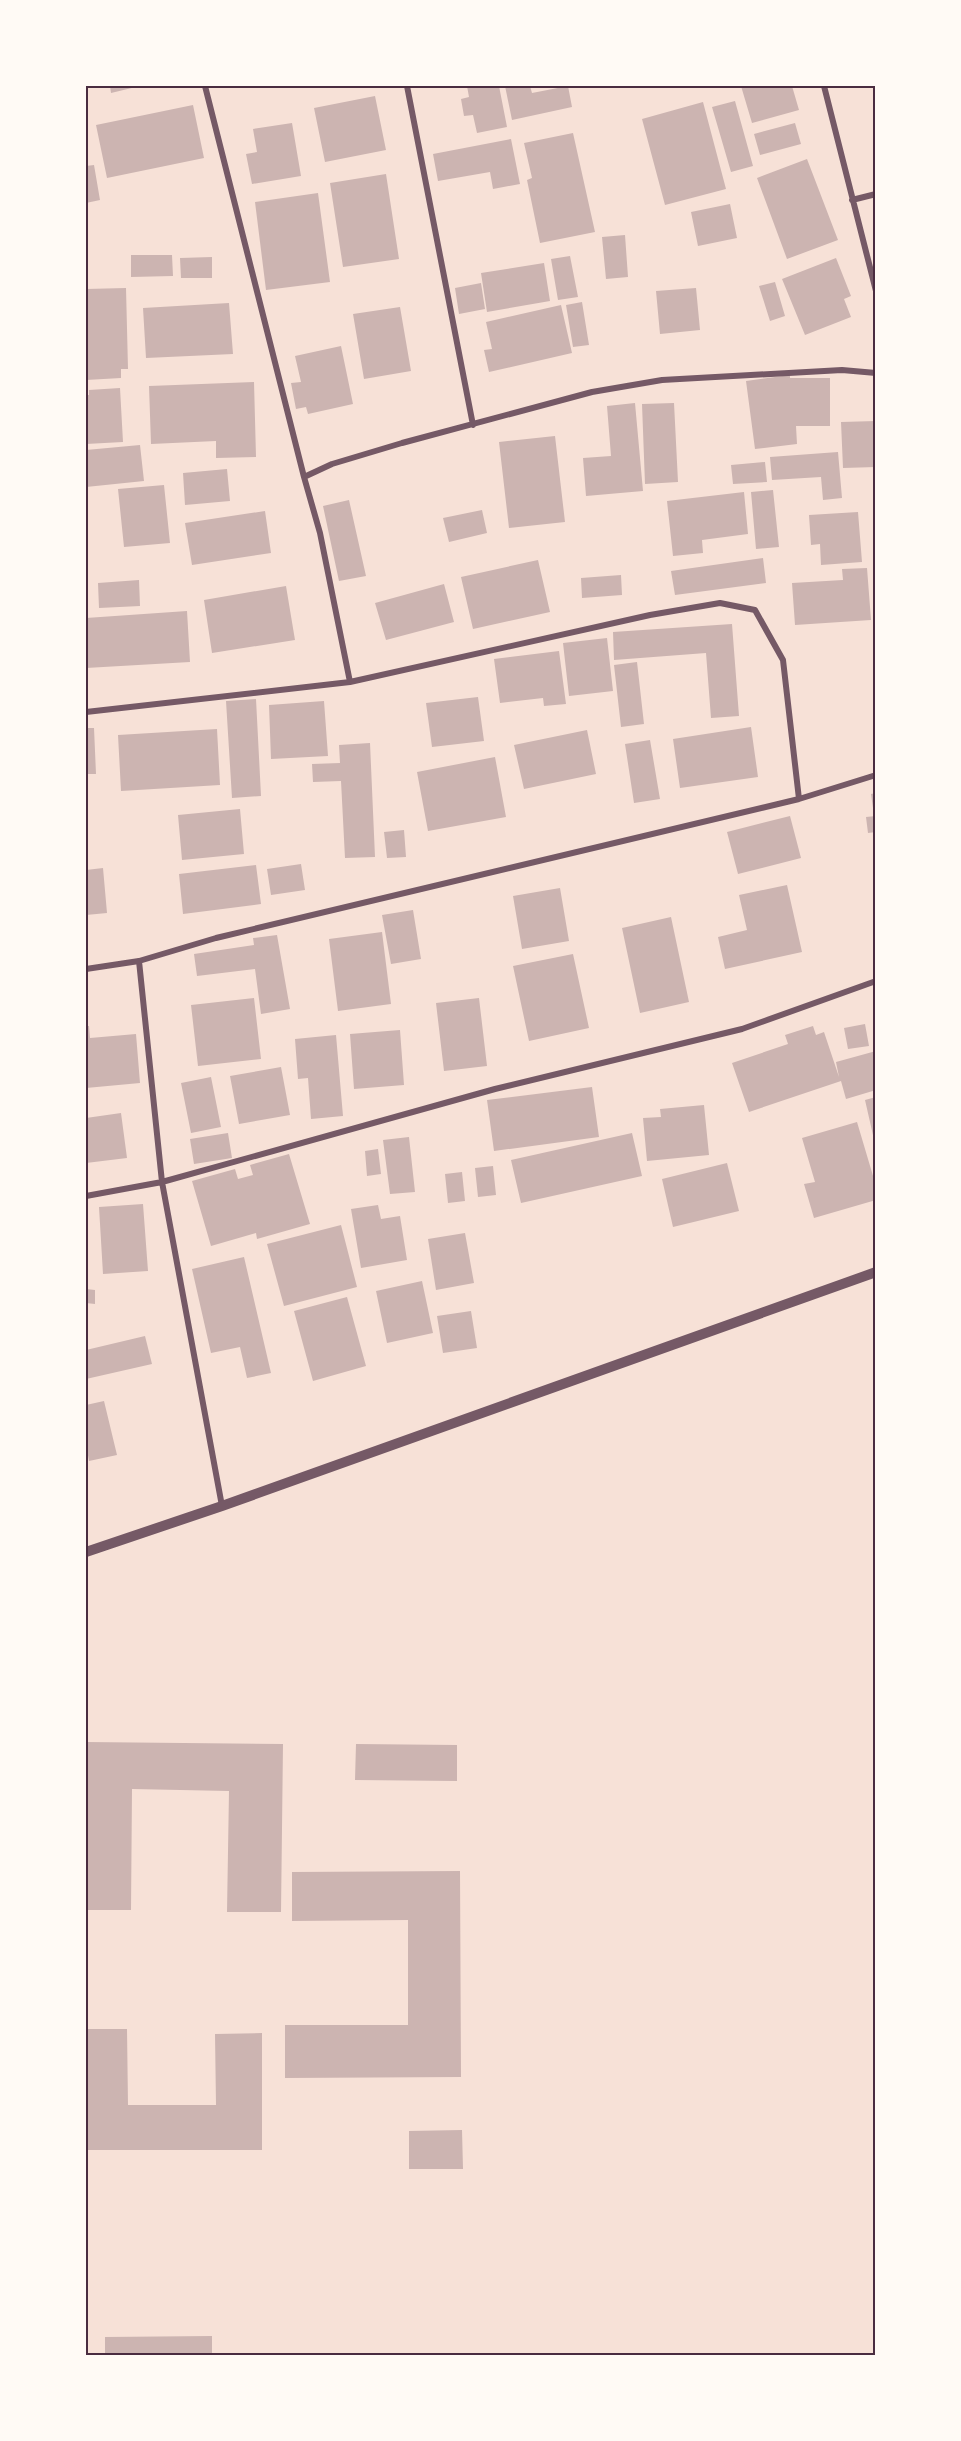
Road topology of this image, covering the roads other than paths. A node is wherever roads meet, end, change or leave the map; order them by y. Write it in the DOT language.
graph roads {
  1 [pos="205,86"];
  2 [pos="407,86"];
  3 [pos="824,86"];
  4 [pos="876,194"];
  5 [pos="852,200"];
  6 [pos="876,291"];
  7 [pos="876,373"];
  8 [pos="473,425"];
  9 [pos="304,477"];
  10 [pos="350,682"];
  11 [pos="86,712"];
  12 [pos="876,775"];
  13 [pos="799,799"];
  14 [pos="139,961"];
  15 [pos="86,969"];
  16 [pos="876,981"];
  17 [pos="162,1182"];
  18 [pos="86,1196"];
  19 [pos="876,1272"];
  20 [pos="222,1506"];
  21 [pos="86,1552"];
  1 -- 9 [label="street"];
  2 -- 8 [label="street"];
  3 -- 5 [label="street"];
  4 -- 5 [label="street"];
  5 -- 6 [label="street"];
  7 -- 8 [label="street"];
  8 -- 9 [label="street"];
  9 -- 10 [label="street"];
  10 -- 11 [label="street"];
  10 -- 13 [label="street"];
  12 -- 13 [label="street"];
  13 -- 14 [label="street"];
  14 -- 15 [label="street"];
  14 -- 17 [label="street"];
  16 -- 17 [label="street"];
  17 -- 18 [label="street"];
  17 -- 20 [label="street"];
  19 -- 20 [label="street"];
  20 -- 21 [label="street"];
}
